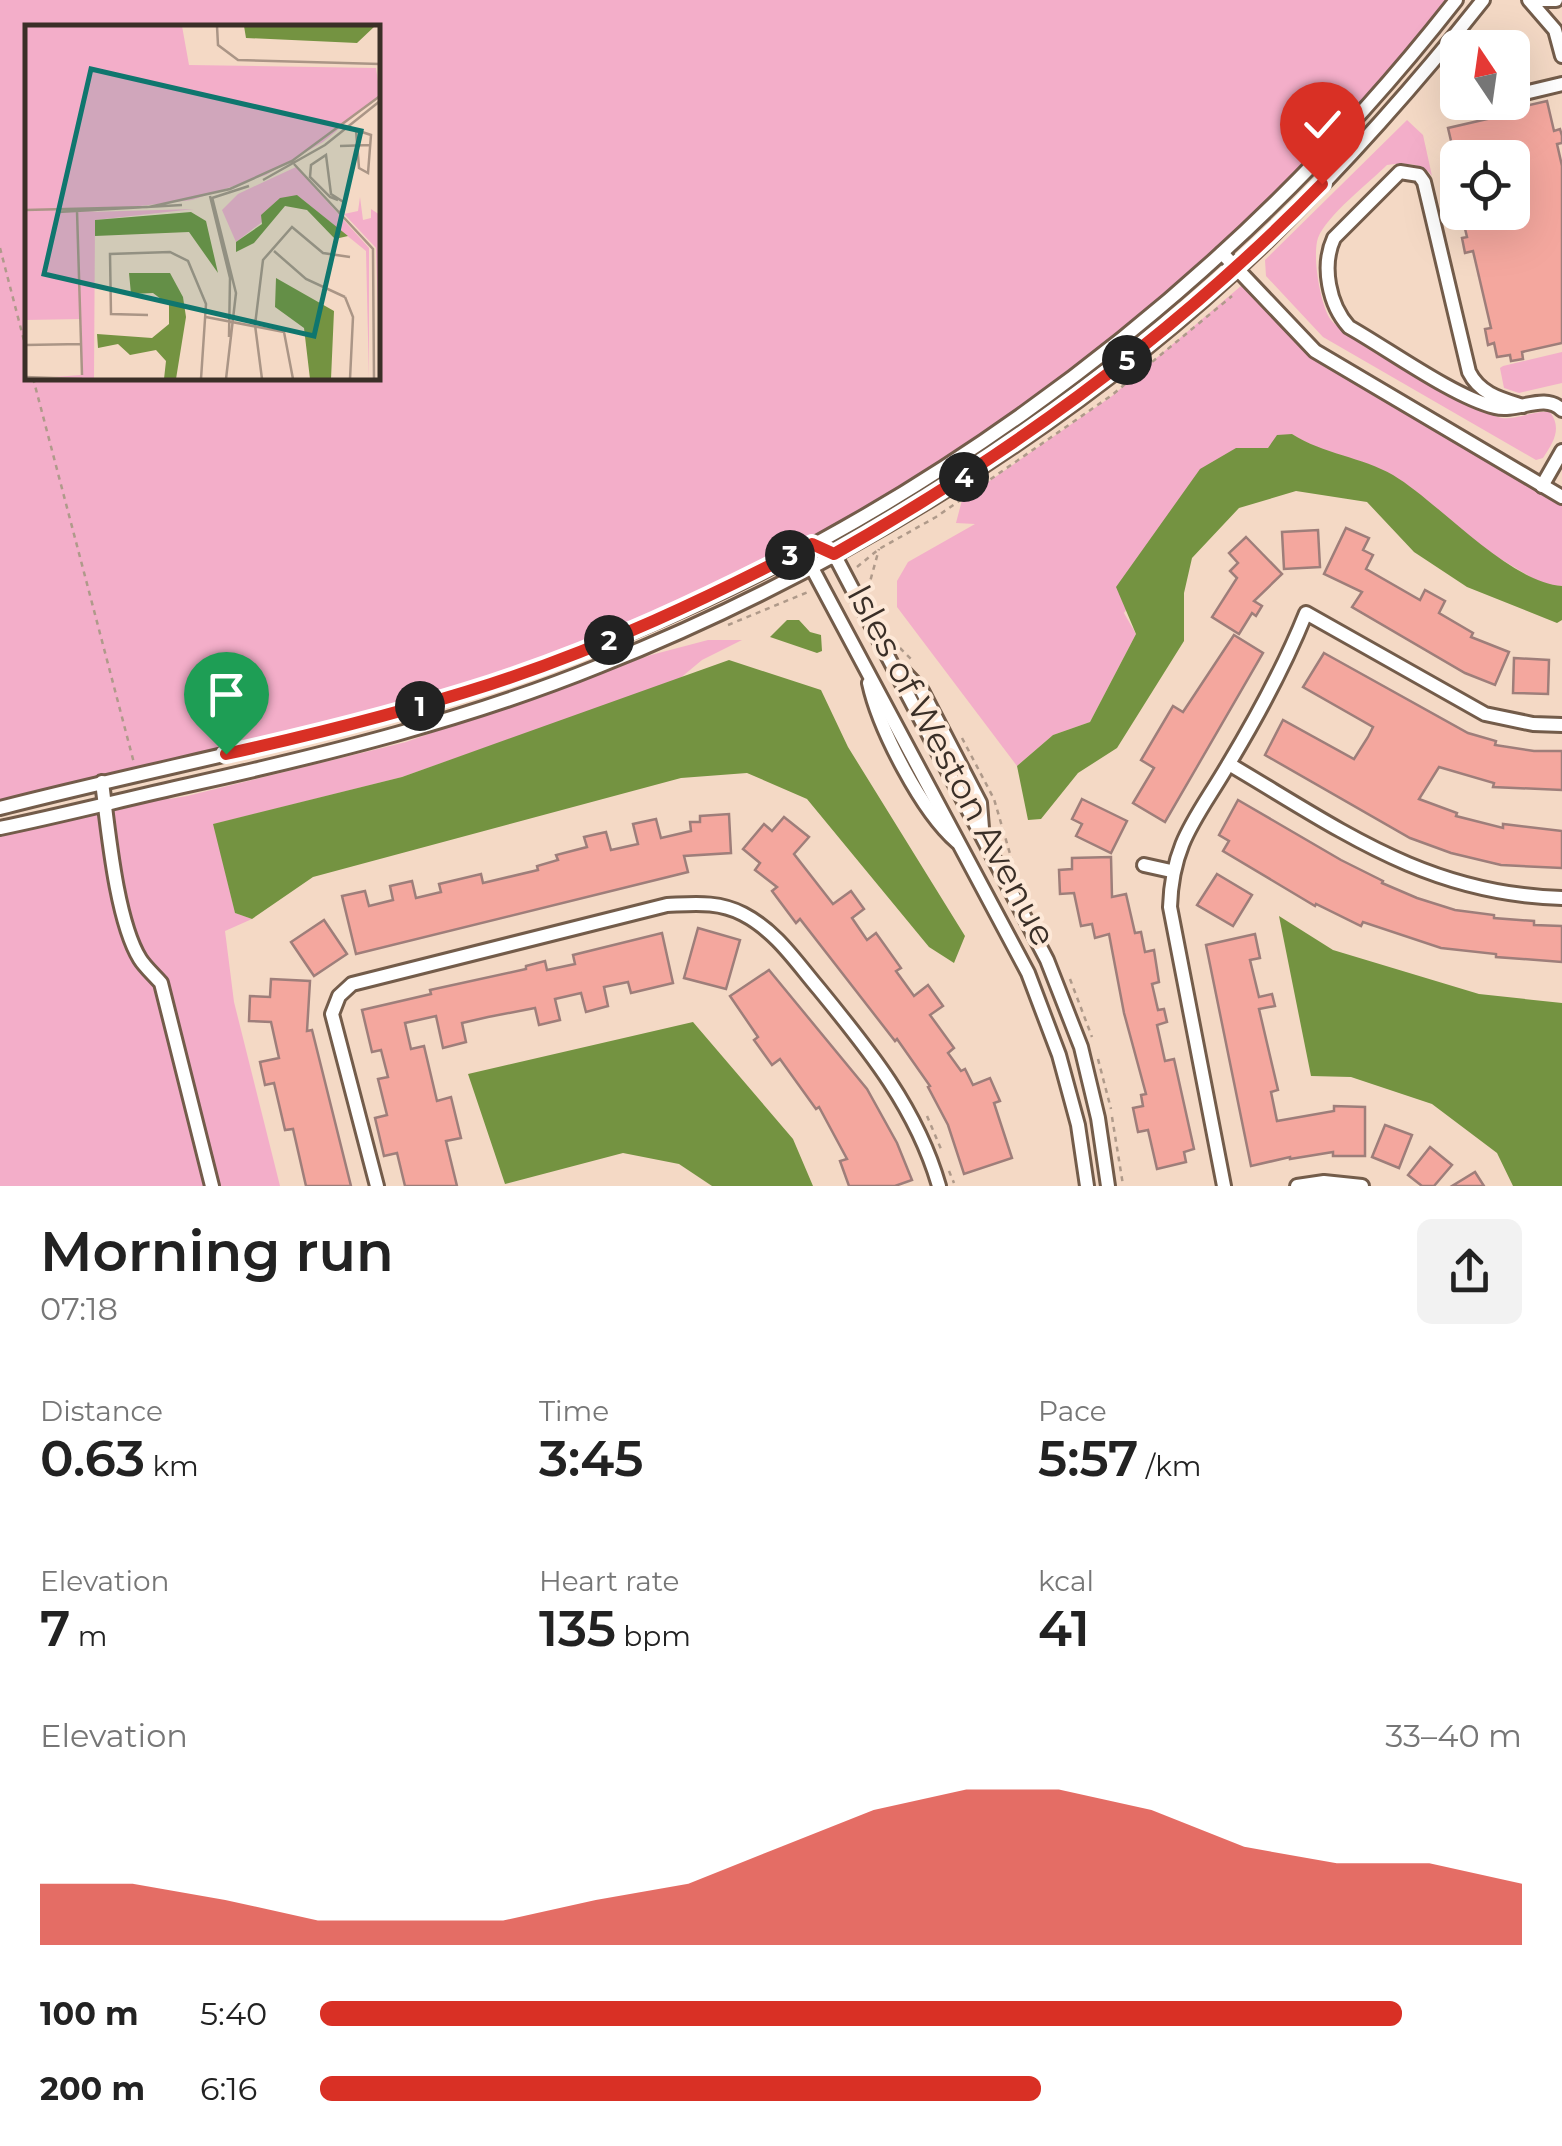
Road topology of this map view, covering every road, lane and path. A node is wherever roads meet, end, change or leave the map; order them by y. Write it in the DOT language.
graph roads {
  1 [pos="1456,0"];
  2 [pos="1483,0"];
  3 [pos="1532,0"];
  4 [pos="1556,0"];
  5 [pos="1562,56"];
  6 [pos="1562,84"];
  7 [pos="1530,92"];
  8 [pos="0,248"];
  9 [pos="1222,254"];
  10 [pos="1236,268"];
  11 [pos="25,344"];
  12 [pos="34,380"];
  13 [pos="1523,406"];
  14 [pos="1562,410"];
  15 [pos="1562,451"];
  16 [pos="1542,486"];
  17 [pos="1562,497"];
  18 [pos="812,544"];
  19 [pos="880,549"];
  20 [pos="834,554"];
  21 [pos="811,566"];
  22 [pos="857,567"];
  23 [pos="889,656"];
  24 [pos="866,666"];
  25 [pos="912,698"];
  26 [pos="889,710"];
  27 [pos="1562,725"];
  28 [pos="1229,764"];
  29 [pos="136,774"];
  30 [pos="961,780"];
  31 [pos="102,782"];
  32 [pos="935,794"];
  33 [pos="105,804"];
  34 [pos="0,808"];
  35 [pos="0,828"];
  36 [pos="963,848"];
  37 [pos="1144,865"];
  38 [pos="1171,870"];
  39 [pos="1562,898"];
  40 [pos="212,1186"];
  41 [pos="377,1186"];
  42 [pos="938,1186"];
  43 [pos="1087,1186"];
  44 [pos="1108,1186"];
  45 [pos="1224,1186"];
  46 [pos="1297,1186"];
  47 [pos="1362,1186"];
  1 -- 9 [label="street"];
  2 -- 10 [label="street"];
  3 -- 4 [label="street"];
  3 -- 5 [label="street"];
  6 -- 7 [label="street"];
  8 -- 11 [label="path"];
  9 -- 10 [label="street"];
  9 -- 18 [label="street"];
  10 -- 16 [label="street"];
  10 -- 20 [label="street"];
  12 -- 29 [label="path"];
  13 -- 13 [label="street"];
  13 -- 14 [label="street"];
  15 -- 16 [label="street"];
  16 -- 17 [label="street"];
  18 -- 20 [label="street, Isles of Weston Avenue"];
  18 -- 21 [label="street, Isles of Weston Avenue"];
  18 -- 29 [label="street"];
  19 -- 22 [label="path"];
  20 -- 21 [label="street"];
  20 -- 23 [label="street, Isles of Weston Avenue"];
  21 -- 24 [label="street, Isles of Weston Avenue"];
  21 -- 33 [label="street"];
  23 -- 25 [label="street, Isles of Weston Avenue"];
  23 -- 30 [label="street"];
  24 -- 26 [label="street, Isles of Weston Avenue"];
  24 -- 36 [label="street"];
  25 -- 26 [label="street"];
  25 -- 30 [label="street, Isles of Weston Avenue"];
  26 -- 32 [label="street, Isles of Weston Avenue"];
  27 -- 28 [label="street"];
  28 -- 38 [label="street"];
  28 -- 39 [label="street"];
  29 -- 31 [label="street"];
  30 -- 32 [label="street"];
  30 -- 44 [label="street, Isles of Weston Avenue"];
  31 -- 33 [label="street"];
  31 -- 34 [label="street"];
  32 -- 36 [label="street, Isles of Weston Avenue"];
  33 -- 35 [label="street"];
  33 -- 40 [label="street"];
  36 -- 43 [label="street, Isles of Weston Avenue"];
  37 -- 38 [label="street"];
  38 -- 45 [label="street"];
  41 -- 42 [label="street"];
  46 -- 47 [label="street"];
}
